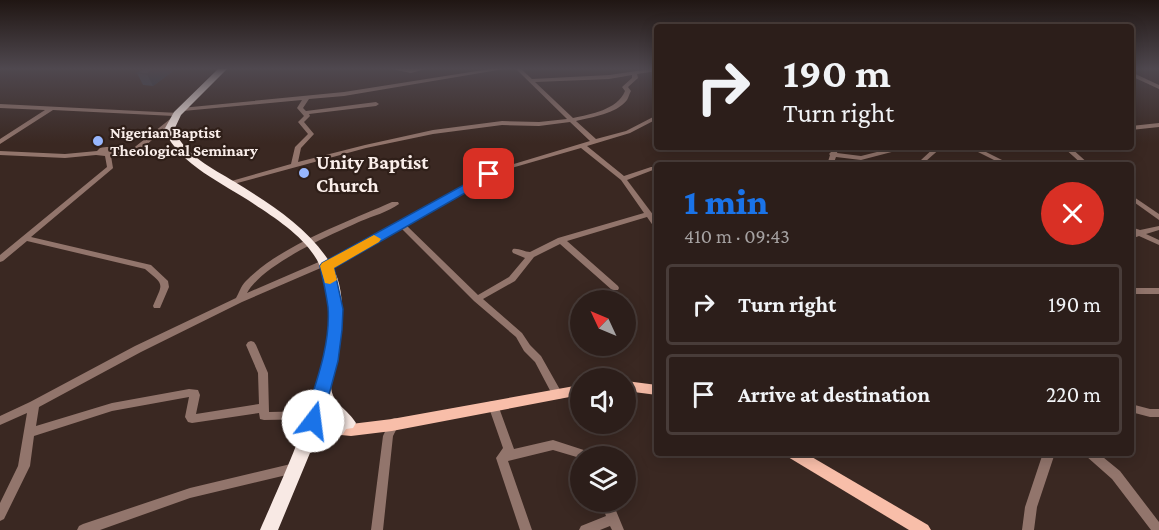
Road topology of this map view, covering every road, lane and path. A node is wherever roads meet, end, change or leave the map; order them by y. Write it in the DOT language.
graph roads {
  1 [pos="199,93"];
  2 [pos="348,93"];
  3 [pos="544,93"];
  4 [pos="628,93"];
  5 [pos="307,97"];
  6 [pos="376,104"];
  7 [pos="0,106"];
  8 [pos="52,108"];
  9 [pos="179,113"];
  10 [pos="304,113"];
  11 [pos="572,118"];
  12 [pos="654,119"];
  13 [pos="1159,125"];
  14 [pos="1134,128"];
  15 [pos="0,142"];
  16 [pos="596,142"];
  17 [pos="583,146"];
  18 [pos="134,150"];
  19 [pos="834,150"];
  20 [pos="893,150"];
  21 [pos="936,150"];
  22 [pos="978,150"];
  23 [pos="1070,150"];
  24 [pos="113,152"];
  25 [pos="185,152"];
  26 [pos="0,153"];
  27 [pos="832,154"];
  28 [pos="831,162"];
  29 [pos="923,162"];
  30 [pos="1004,162"];
  31 [pos="1084,162"];
  32 [pos="294,166"];
  33 [pos="654,168"];
  34 [pos="623,179"];
  35 [pos="231,183"];
  36 [pos="1134,199"];
  37 [pos="396,204"];
  38 [pos="649,214"];
  39 [pos="1159,218"];
  40 [pos="654,221"];
  41 [pos="401,224"];
  42 [pos="1159,228"];
  43 [pos="1134,233"];
  44 [pos="25,238"];
  45 [pos="561,240"];
  46 [pos="311,243"];
  47 [pos="1159,243"];
  48 [pos="516,251"];
  49 [pos="531,255"];
  50 [pos="0,259"];
  51 [pos="326,265"];
  52 [pos="615,288"];
  53 [pos="1134,291"];
  54 [pos="1159,291"];
  55 [pos="477,299"];
  56 [pos="239,300"];
  57 [pos="157,306"];
  58 [pos="251,345"];
  59 [pos="323,385"];
  60 [pos="636,387"];
  61 [pos="654,390"];
  62 [pos="570,392"];
  63 [pos="558,394"];
  64 [pos="34,405"];
  65 [pos="493,405"];
  66 [pos="262,408"];
  67 [pos="1134,409"];
  68 [pos="1159,412"];
  69 [pos="0,421"];
  70 [pos="313,421"];
  71 [pos="400,422"];
  72 [pos="343,426"];
  73 [pos="29,432"];
  74 [pos="303,449"];
  75 [pos="570,449"];
  76 [pos="798,456"];
  77 [pos="1048,456"];
  78 [pos="1093,456"];
  79 [pos="502,458"];
  80 [pos="296,468"];
  81 [pos="0,515"];
  82 [pos="109,525"];
  83 [pos="616,525"];
  84 [pos="84,530"];
  85 [pos="269,530"];
  86 [pos="377,530"];
  87 [pos="526,530"];
  88 [pos="585,530"];
  89 [pos="923,530"];
  90 [pos="1028,530"];
  91 [pos="1158,530"];
  1 -- 9 [label="highway"];
  2 -- 5 [label="street"];
  3 -- 11 [label="street"];
  4 -- 11 [label="street"];
  5 -- 9 [label="street"];
  5 -- 10 [label="street"];
  6 -- 10 [label="street"];
  7 -- 8 [label="street"];
  8 -- 9 [label="street"];
  8 -- 15 [label="street"];
  9 -- 18 [label="street"];
  9 -- 25 [label="highway"];
  10 -- 32 [label="street"];
  11 -- 16 [label="street"];
  11 -- 32 [label="street"];
  12 -- 16 [label="street"];
  13 -- 14 [label="street"];
  16 -- 17 [label="street"];
  17 -- 34 [label="street"];
  17 -- 41 [label="street"];
  18 -- 24 [label="street"];
  18 -- 25 [label="street"];
  19 -- 27 [label="street"];
  20 -- 27 [label="street"];
  21 -- 29 [label="street"];
  22 -- 30 [label="street"];
  23 -- 31 [label="street"];
  24 -- 26 [label="street"];
  24 -- 44 [label="street"];
  25 -- 35 [label="highway"];
  27 -- 28 [label="street"];
  32 -- 35 [label="street"];
  33 -- 34 [label="street"];
  34 -- 38 [label="street"];
  35 -- 46 [label="highway"];
  36 -- 39 [label="street"];
  37 -- 46 [label="street"];
  38 -- 40 [label="street"];
  38 -- 45 [label="street"];
  41 -- 51 [label="street"];
  41 -- 55 [label="street"];
  42 -- 43 [label="street"];
  43 -- 47 [label="street"];
  44 -- 50 [label="street"];
  44 -- 57 [label="street"];
  45 -- 49 [label="street"];
  45 -- 52 [label="street"];
  46 -- 51 [label="highway"];
  46 -- 56 [label="street"];
  48 -- 49 [label="street"];
  49 -- 55 [label="street"];
  51 -- 56 [label="street"];
  51 -- 59 [label="highway"];
  53 -- 54 [label="street"];
  55 -- 63 [label="street"];
  56 -- 64 [label="street"];
  58 -- 66 [label="street"];
  59 -- 70 [label="highway"];
  59 -- 72 [label="highway"];
  60 -- 61 [label="main road"];
  62 -- 63 [label="main road"];
  63 -- 65 [label="main road"];
  64 -- 69 [label="street"];
  64 -- 73 [label="street"];
  65 -- 71 [label="main road"];
  65 -- 79 [label="street"];
  66 -- 70 [label="street"];
  66 -- 73 [label="street"];
  67 -- 68 [label="street"];
  70 -- 72 [label="main road"];
  70 -- 74 [label="highway"];
  71 -- 72 [label="main road"];
  71 -- 86 [label="street"];
  72 -- 74 [label="highway"];
  73 -- 81 [label="street"];
  74 -- 80 [label="highway"];
  75 -- 79 [label="street"];
  76 -- 89 [label="main road"];
  77 -- 90 [label="street"];
  78 -- 91 [label="street"];
  79 -- 87 [label="street"];
  80 -- 82 [label="street"];
  80 -- 85 [label="highway"];
  82 -- 84 [label="street"];
  83 -- 88 [label="street"];
}
